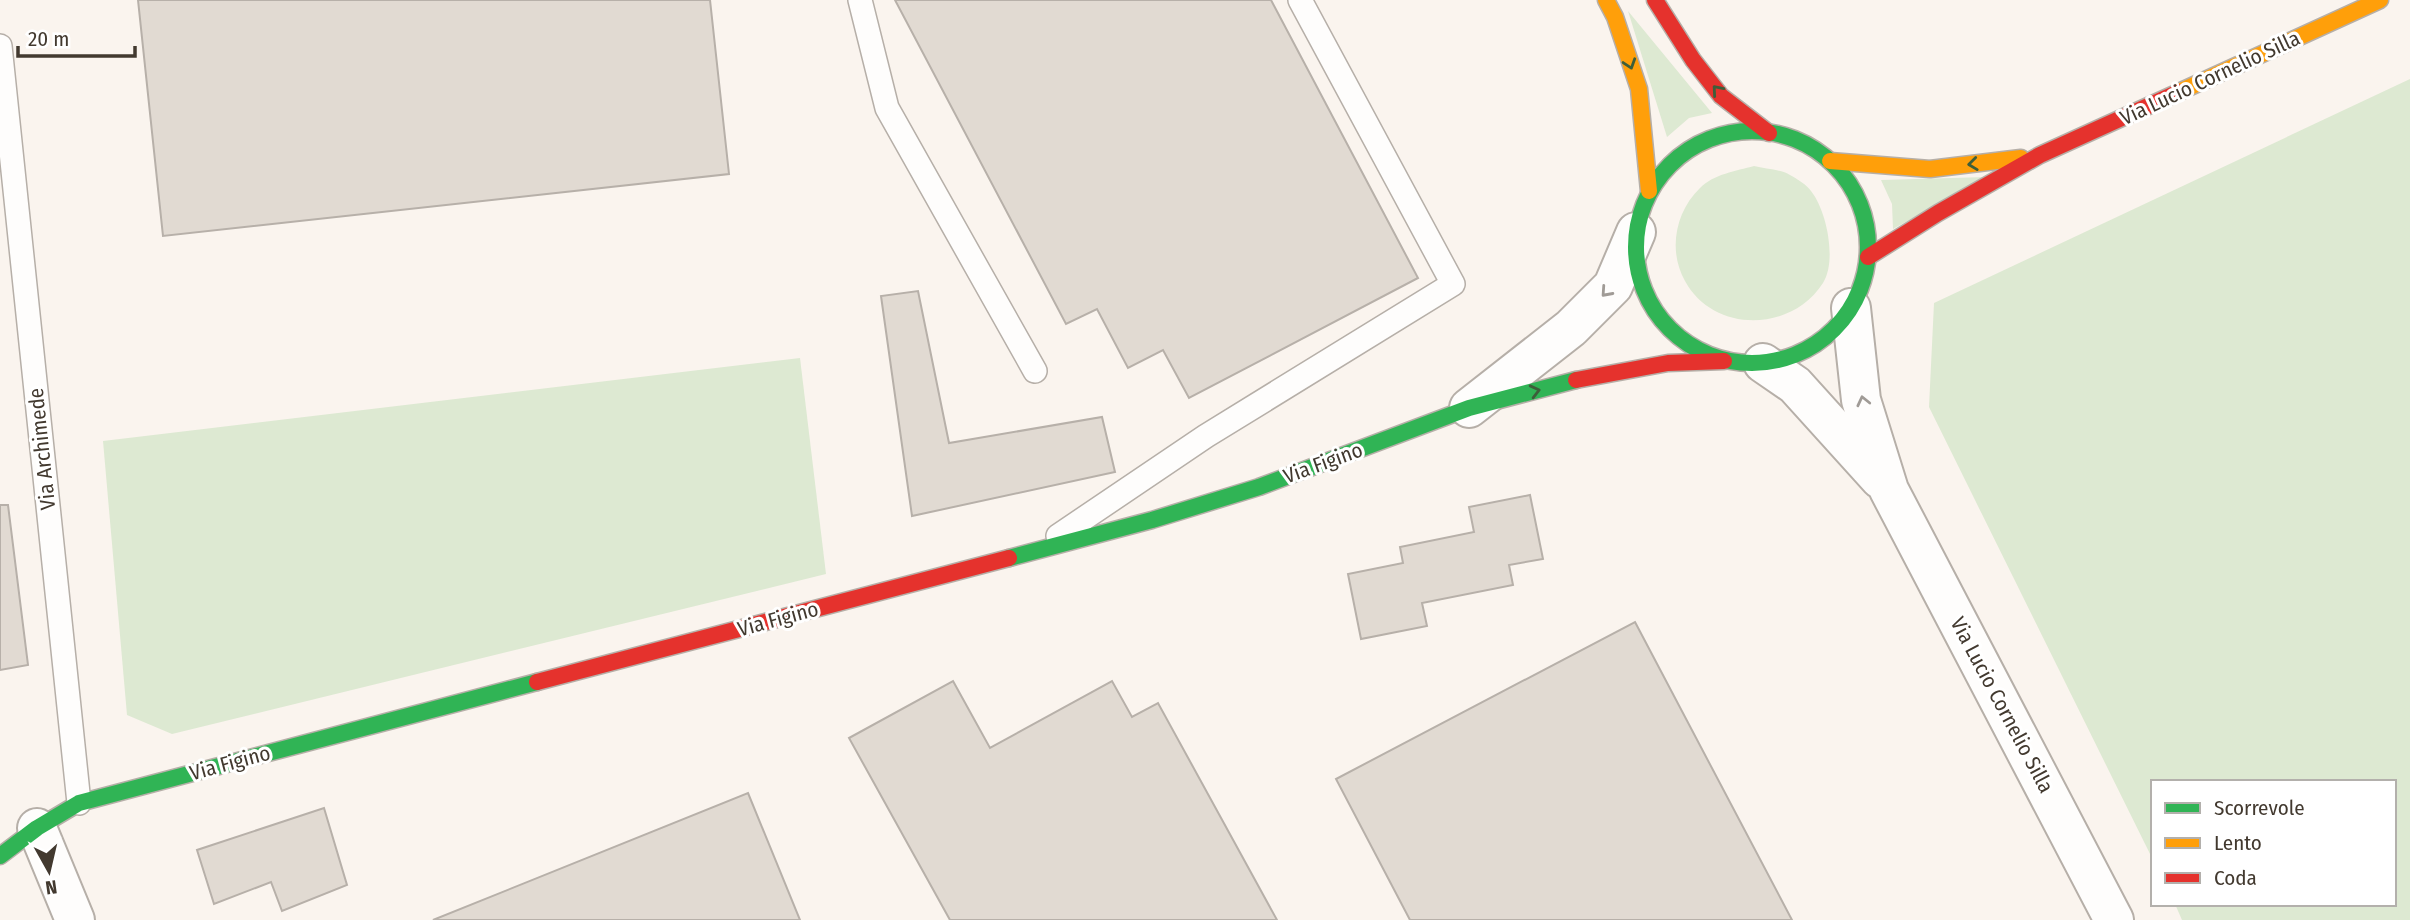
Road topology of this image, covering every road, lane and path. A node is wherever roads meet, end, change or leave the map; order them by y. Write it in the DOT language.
graph roads {
  1 [pos="860,0"];
  2 [pos="1300,0"];
  3 [pos="1606,0"];
  4 [pos="1655,0"];
  5 [pos="2380,0"];
  6 [pos="0,46"];
  7 [pos="1769,133"];
  8 [pos="2040,155"];
  9 [pos="1830,161"];
  10 [pos="1649,191"];
  11 [pos="1636,232"];
  12 [pos="1868,257"];
  13 [pos="1851,308"];
  14 [pos="1724,360"];
  15 [pos="1763,363"];
  16 [pos="1035,371"];
  17 [pos="1469,408"];
  18 [pos="1889,490"];
  19 [pos="1035,551"];
  20 [pos="79,803"];
  21 [pos="37,828"];
  22 [pos="0,856"];
  23 [pos="75,920"];
  24 [pos="2114,920"];
  1 -- 16 [label="lane"];
  2 -- 19 [label="lane"];
  3 -- 10 [label="street, Via Lucio Cornelio Silla, one-way"];
  7 -- 4 [label="street, Via Lucio Cornelio Silla, one-way"];
  5 -- 8 [label="street, Via Lucio Cornelio Silla"];
  6 -- 20 [label="lane, Via Archimede"];
  7 -- 9 [label="street, Via Lucio Cornelio Silla"];
  7 -- 10 [label="street, Via Lucio Cornelio Silla"];
  8 -- 9 [label="street, Via Lucio Cornelio Silla, one-way"];
  8 -- 12 [label="street, Via Lucio Cornelio Silla"];
  9 -- 12 [label="street, Via Lucio Cornelio Silla"];
  10 -- 11 [label="street, Via Lucio Cornelio Silla"];
  11 -- 14 [label="street, Via Lucio Cornelio Silla"];
  11 -- 17 [label="street, Via Figino, one-way"];
  12 -- 13 [label="street, Via Lucio Cornelio Silla"];
  13 -- 15 [label="street, Via Lucio Cornelio Silla"];
  18 -- 13 [label="street, Via Lucio Cornelio Silla, one-way"];
  14 -- 15 [label="street, Via Lucio Cornelio Silla"];
  17 -- 14 [label="street, Via Figino, one-way"];
  15 -- 18 [label="street, Via Lucio Cornelio Silla"];
  17 -- 19 [label="street, Via Figino"];
  18 -- 24 [label="street, Via Lucio Cornelio Silla"];
  19 -- 20 [label="street, Via Figino"];
  20 -- 21 [label="street"];
  21 -- 22 [label="street"];
  21 -- 23 [label="street"];
}
